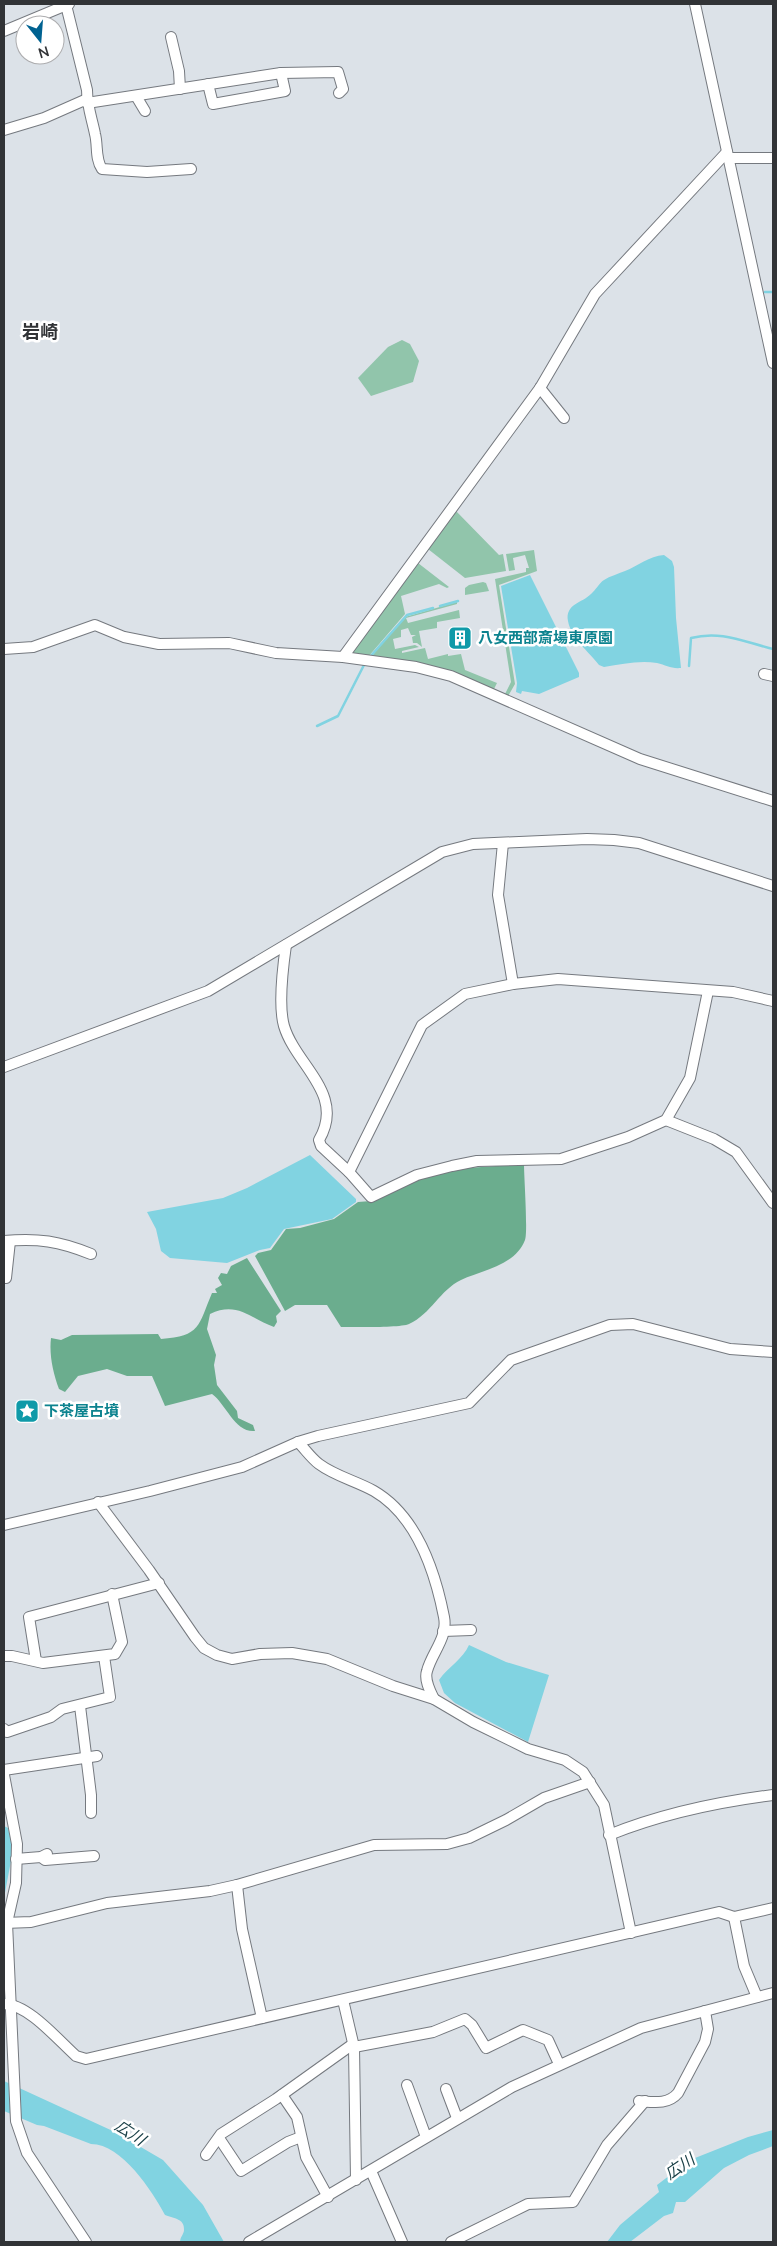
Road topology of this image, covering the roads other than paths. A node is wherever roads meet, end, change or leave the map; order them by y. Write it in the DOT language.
graph roads {
  1 [pos="67,4"];
  2 [pos="695,4"];
  3 [pos="4,31"];
  4 [pos="172,37"];
  5 [pos="281,73"];
  6 [pos="208,84"];
  7 [pos="180,89"];
  8 [pos="339,93"];
  9 [pos="136,96"];
  10 [pos="87,101"];
  11 [pos="145,111"];
  12 [pos="4,130"];
  13 [pos="727,155"];
  14 [pos="773,158"];
  15 [pos="191,169"];
  16 [pos="773,363"];
  17 [pos="540,388"];
  18 [pos="564,418"];
  19 [pos="4,649"];
  20 [pos="343,657"];
  21 [pos="773,801"];
  22 [pos="503,843"];
  23 [pos="773,886"];
  24 [pos="286,945"];
  25 [pos="513,984"];
  26 [pos="708,991"];
  27 [pos="773,1001"];
  28 [pos="4,1067"];
  29 [pos="666,1120"];
  30 [pos="349,1172"];
  31 [pos="773,1203"];
  32 [pos="7,1241"];
  33 [pos="91,1254"];
  34 [pos="6,1278"];
  35 [pos="773,1352"];
  36 [pos="298,1442"];
  37 [pos="98,1502"];
  38 [pos="4,1525"];
  39 [pos="158,1583"];
  40 [pos="112,1594"];
  41 [pos="471,1630"];
  42 [pos="443,1631"];
  43 [pos="4,1656"];
  44 [pos="104,1656"];
  45 [pos="36,1661"];
  46 [pos="434,1700"];
  47 [pos="80,1706"];
  48 [pos="4,1729"];
  49 [pos="97,1756"];
  50 [pos="86,1757"];
  51 [pos="4,1770"];
  52 [pos="4,1774"];
  53 [pos="590,1782"];
  54 [pos="773,1794"];
  55 [pos="91,1813"];
  56 [pos="8,1821"];
  57 [pos="609,1835"];
  58 [pos="94,1856"];
  59 [pos="16,1859"];
  60 [pos="237,1885"];
  61 [pos="773,1908"];
  62 [pos="734,1917"];
  63 [pos="5,1923"];
  64 [pos="631,1933"];
  65 [pos="773,1993"];
  66 [pos="757,1998"];
  67 [pos="343,2000"];
  68 [pos="8,2004"];
  69 [pos="705,2012"];
  70 [pos="262,2018"];
  71 [pos="354,2045"];
  72 [pos="559,2064"];
  73 [pos="4,2073"];
  74 [pos="15,2080"];
  75 [pos="407,2085"];
  76 [pos="446,2089"];
  77 [pos="282,2095"];
  78 [pos="457,2118"];
  79 [pos="301,2137"];
  80 [pos="426,2137"];
  81 [pos="219,2138"];
  82 [pos="206,2155"];
  83 [pos="371,2171"];
  84 [pos="356,2180"];
  85 [pos="328,2196"];
  86 [pos="86,2242"];
  87 [pos="249,2242"];
  88 [pos="402,2242"];
  89 [pos="451,2242"];
  1 -- 3 [label="street"];
  1 -- 10 [label="street"];
  2 -- 13 [label="street"];
  4 -- 7 [label="street"];
  5 -- 6 [label="street"];
  5 -- 6 [label="street"];
  5 -- 8 [label="street"];
  6 -- 7 [label="street"];
  7 -- 9 [label="street"];
  9 -- 10 [label="street"];
  9 -- 11 [label="street"];
  10 -- 12 [label="street"];
  10 -- 15 [label="street"];
  13 -- 14 [label="street"];
  13 -- 16 [label="street"];
  13 -- 17 [label="street"];
  17 -- 18 [label="street"];
  17 -- 20 [label="street"];
  19 -- 20 [label="street"];
  20 -- 21 [label="street"];
  22 -- 23 [label="street"];
  22 -- 24 [label="street"];
  22 -- 25 [label="street"];
  24 -- 28 [label="street"];
  24 -- 30 [label="street"];
  25 -- 26 [label="street"];
  25 -- 30 [label="street"];
  26 -- 27 [label="street"];
  26 -- 29 [label="street"];
  29 -- 30 [label="street"];
  29 -- 31 [label="street"];
  32 -- 33 [label="street"];
  32 -- 34 [label="street"];
  35 -- 36 [label="street"];
  36 -- 37 [label="street"];
  36 -- 42 [label="street"];
  37 -- 38 [label="street"];
  37 -- 39 [label="street"];
  39 -- 40 [label="street"];
  39 -- 46 [label="street"];
  40 -- 44 [label="street"];
  40 -- 45 [label="street"];
  41 -- 42 [label="street"];
  42 -- 46 [label="street"];
  43 -- 45 [label="street"];
  44 -- 45 [label="street"];
  44 -- 47 [label="street"];
  46 -- 53 [label="street"];
  47 -- 48 [label="street"];
  47 -- 50 [label="street"];
  49 -- 50 [label="street"];
  50 -- 51 [label="street"];
  50 -- 55 [label="street"];
  52 -- 56 [label="street"];
  53 -- 57 [label="street"];
  53 -- 60 [label="street"];
  54 -- 57 [label="street"];
  56 -- 59 [label="street"];
  57 -- 64 [label="street"];
  58 -- 59 [label="street"];
  59 -- 63 [label="street"];
  60 -- 63 [label="street"];
  60 -- 70 [label="street"];
  61 -- 62 [label="street"];
  62 -- 64 [label="street"];
  62 -- 66 [label="street"];
  63 -- 68 [label="street"];
  64 -- 67 [label="street"];
  65 -- 66 [label="street"];
  66 -- 69 [label="street"];
  67 -- 70 [label="street"];
  67 -- 71 [label="street"];
  68 -- 70 [label="street"];
  68 -- 74 [label="street"];
  69 -- 72 [label="street"];
  69 -- 89 [label="street"];
  71 -- 72 [label="street"];
  71 -- 77 [label="street"];
  71 -- 84 [label="street"];
  72 -- 78 [label="street"];
  73 -- 74 [label="street"];
  74 -- 86 [label="street"];
  75 -- 80 [label="street"];
  76 -- 78 [label="street"];
  77 -- 79 [label="street"];
  77 -- 81 [label="street"];
  78 -- 80 [label="street"];
  79 -- 81 [label="street"];
  79 -- 85 [label="street"];
  80 -- 83 [label="street"];
  81 -- 82 [label="street"];
  83 -- 84 [label="street"];
  83 -- 88 [label="street"];
  84 -- 85 [label="street"];
  85 -- 87 [label="street"];
}
